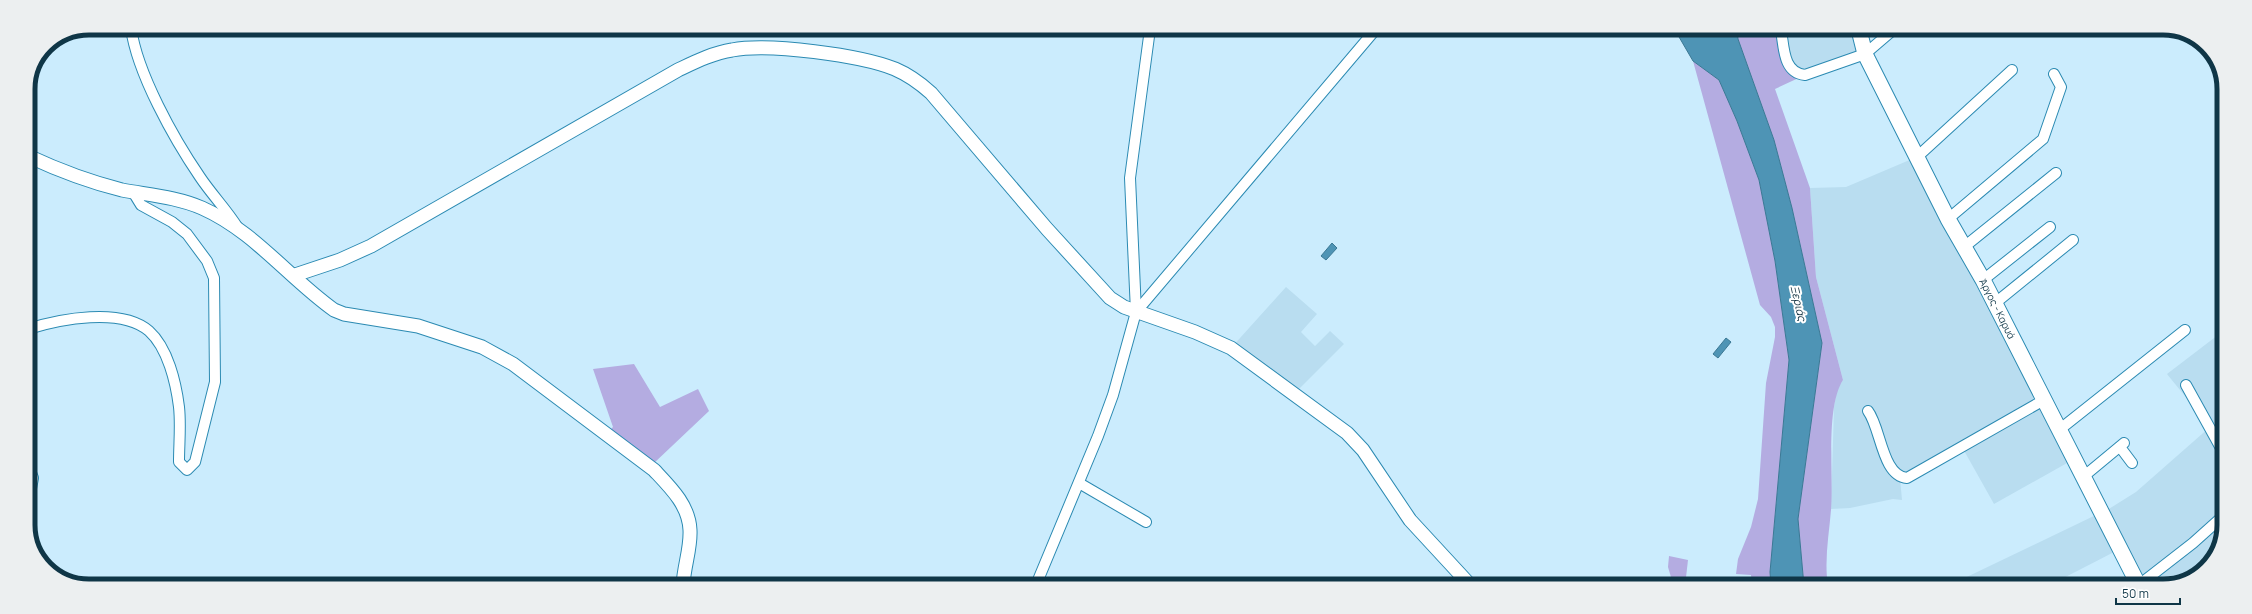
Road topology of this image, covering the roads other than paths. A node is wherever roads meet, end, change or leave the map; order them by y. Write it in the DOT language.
graph roads {
  1 [pos="132,35"];
  2 [pos="1149,35"];
  3 [pos="1371,35"];
  4 [pos="1782,35"];
  5 [pos="1860,35"];
  6 [pos="1887,35"];
  7 [pos="1865,54"];
  8 [pos="2012,70"];
  9 [pos="2054,74"];
  10 [pos="1917,157"];
  11 [pos="35,159"];
  12 [pos="2056,173"];
  13 [pos="133,192"];
  14 [pos="1948,219"];
  15 [pos="2050,227"];
  16 [pos="238,228"];
  17 [pos="2073,240"];
  18 [pos="1964,247"];
  19 [pos="295,275"];
  20 [pos="1983,280"];
  21 [pos="1994,304"];
  22 [pos="1136,312"];
  23 [pos="35,327"];
  24 [pos="2185,330"];
  25 [pos="2186,385"];
  26 [pos="2044,400"];
  27 [pos="1868,411"];
  28 [pos="2059,430"];
  29 [pos="2217,441"];
  30 [pos="2132,463"];
  31 [pos="2083,477"];
  32 [pos="1079,483"];
  33 [pos="2217,521"];
  34 [pos="1146,522"];
  35 [pos="684,579"];
  36 [pos="1039,579"];
  37 [pos="1464,579"];
  38 [pos="2135,579"];
  39 [pos="2148,579"];
  1 -- 16 [label="street"];
  2 -- 22 [label="street"];
  3 -- 22 [label="street"];
  4 -- 7 [label="street"];
  5 -- 7 [label="main road, Άργος - Καρυά"];
  6 -- 7 [label="street"];
  7 -- 10 [label="main road, Άργος - Καρυά"];
  8 -- 10 [label="street"];
  9 -- 14 [label="street"];
  10 -- 14 [label="main road, Άργος - Καρυά"];
  11 -- 13 [label="street"];
  12 -- 18 [label="street"];
  13 -- 16 [label="street"];
  13 -- 23 [label="street"];
  14 -- 18 [label="main road, Άργος - Καρυά"];
  15 -- 20 [label="street"];
  16 -- 19 [label="street"];
  17 -- 21 [label="street"];
  18 -- 20 [label="main road, Άργος - Καρυά"];
  19 -- 22 [label="street"];
  19 -- 35 [label="street"];
  20 -- 21 [label="main road, Άργος - Καρυά"];
  21 -- 26 [label="main road, Άργος - Καρυά"];
  22 -- 32 [label="street"];
  22 -- 37 [label="street"];
  24 -- 28 [label="street"];
  25 -- 29 [label="street"];
  26 -- 27 [label="street"];
  26 -- 28 [label="main road, Άργος - Καρυά"];
  28 -- 31 [label="main road, Άργος - Καρυά"];
  30 -- 31 [label="street"];
  31 -- 38 [label="main road, Άργος - Καρυά"];
  32 -- 34 [label="street"];
  32 -- 36 [label="street"];
  33 -- 39 [label="street"];
}
